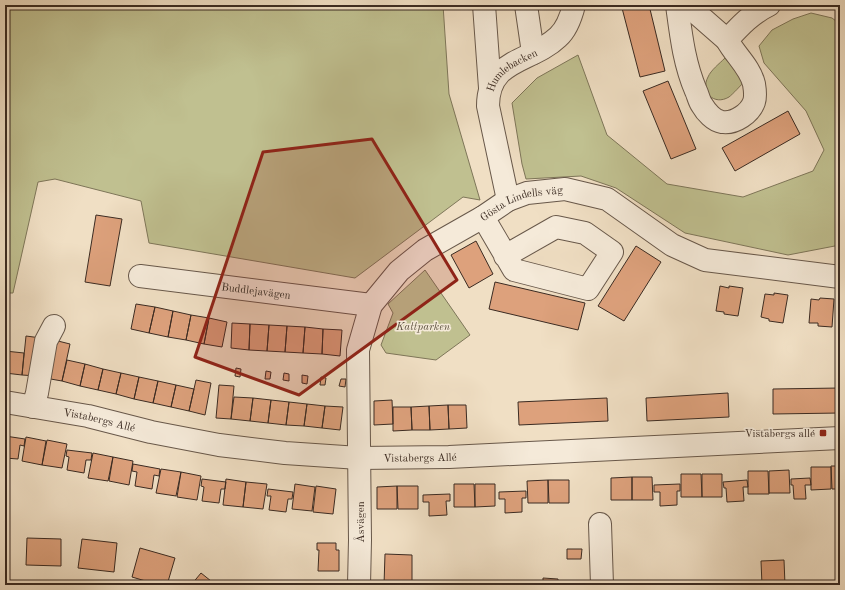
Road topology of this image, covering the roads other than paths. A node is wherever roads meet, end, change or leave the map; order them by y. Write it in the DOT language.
graph roads {
  1 [pos="484,5"];
  2 [pos="526,5"];
  3 [pos="574,5"];
  4 [pos="677,5"];
  5 [pos="687,5"];
  6 [pos="769,5"];
  7 [pos="727,40"];
  8 [pos="533,53"];
  9 [pos="490,88"];
  10 [pos="508,200"];
  11 [pos="483,217"];
  12 [pos="505,256"];
  13 [pos="140,276"];
  14 [pos="840,277"];
  15 [pos="371,305"];
  16 [pos="54,326"];
  17 [pos="5,402"];
  18 [pos="33,408"];
  19 [pos="840,438"];
  20 [pos="358,458"];
  21 [pos="600,524"];
  22 [pos="359,585"];
  23 [pos="602,585"];
  1 -- 9 [label="street"];
  2 -- 8 [label="street"];
  3 -- 8 [label="street, Humlebacken"];
  4 -- 7 [label="street"];
  5 -- 7 [label="street"];
  6 -- 7 [label="street"];
  8 -- 9 [label="street, Humlebacken"];
  9 -- 10 [label="street, Humlebacken"];
  10 -- 11 [label="street, Gösta Lindells väg"];
  10 -- 14 [label="street, Gösta Lindells väg"];
  11 -- 12 [label="street"];
  11 -- 15 [label="street, Gösta Lindells väg"];
  13 -- 15 [label="street, Buddlejavägen"];
  15 -- 20 [label="street, Gösta Lindells väg"];
  16 -- 18 [label="street"];
  17 -- 18 [label="street, Vistabergs Allé"];
  18 -- 20 [label="street, Vistabergs Allé"];
  19 -- 20 [label="street, Vistabergs Allé"];
  20 -- 22 [label="street, Åsvägen"];
  21 -- 23 [label="street"];
}
